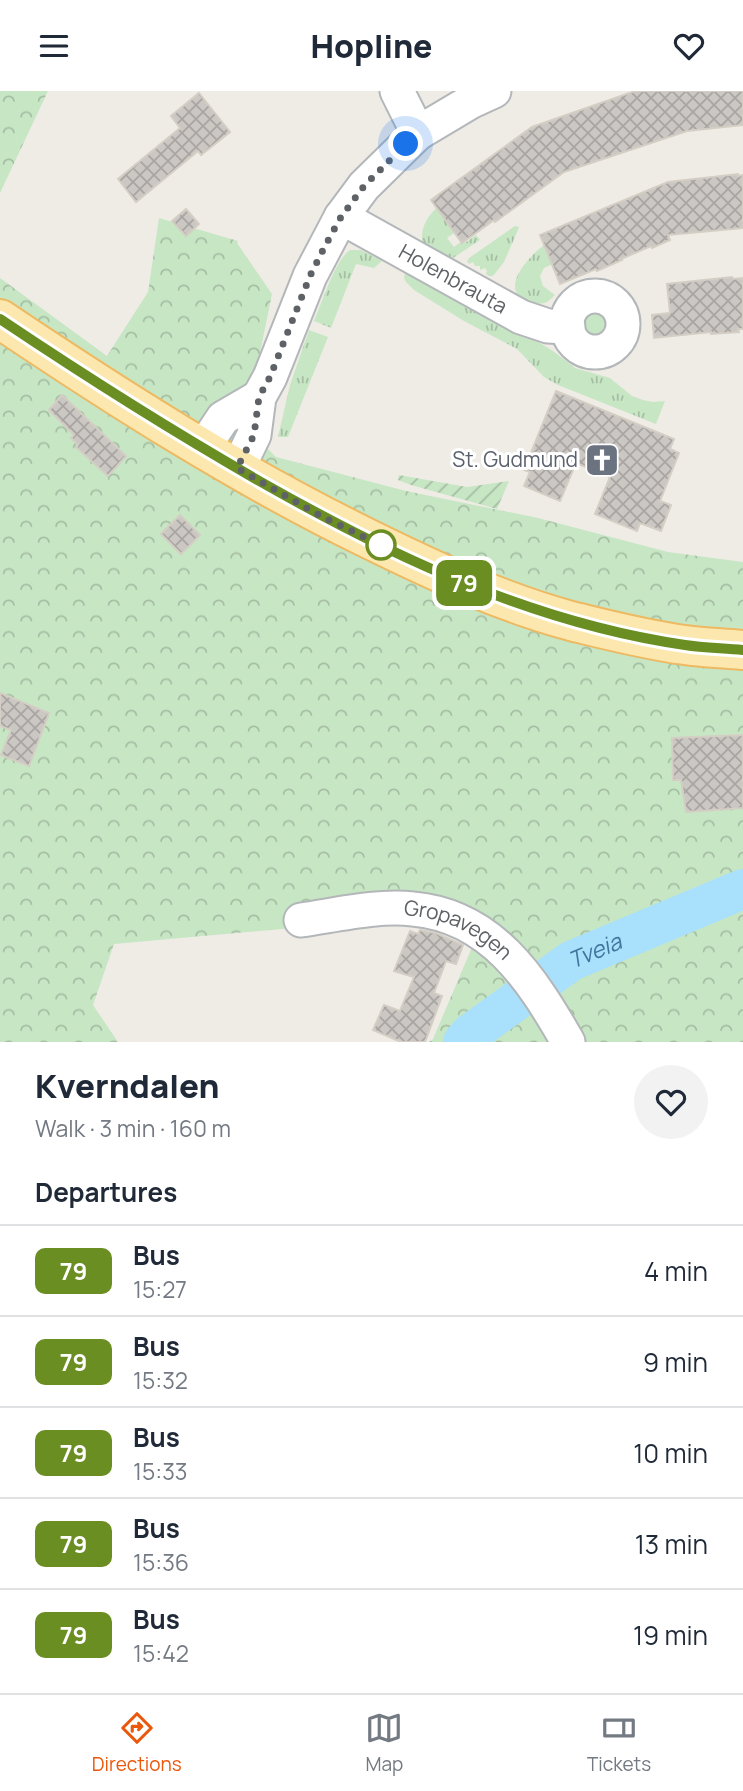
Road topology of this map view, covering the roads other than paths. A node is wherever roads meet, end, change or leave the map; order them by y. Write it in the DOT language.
graph roads {
  1 [pos="397,91"];
  2 [pos="494,91"];
  3 [pos="418,133"];
  4 [pos="341,217"];
  5 [pos="0,319"];
  6 [pos="568,327"];
  7 [pos="259,397"];
  8 [pos="203,449"];
  9 [pos="237,468"];
  10 [pos="743,650"];
  11 [pos="301,920"];
  12 [pos="568,1042"];
  1 -- 3 [label="street"];
  2 -- 3 [label="street"];
  3 -- 4 [label="street"];
  4 -- 6 [label="street, Holenbrauta"];
  4 -- 7 [label="street"];
  5 -- 8 [label="main road"];
  7 -- 8 [label="street"];
  7 -- 9 [label="street"];
  8 -- 9 [label="main road"];
  9 -- 10 [label="main road"];
  11 -- 12 [label="street, Gropavegen"];
}
